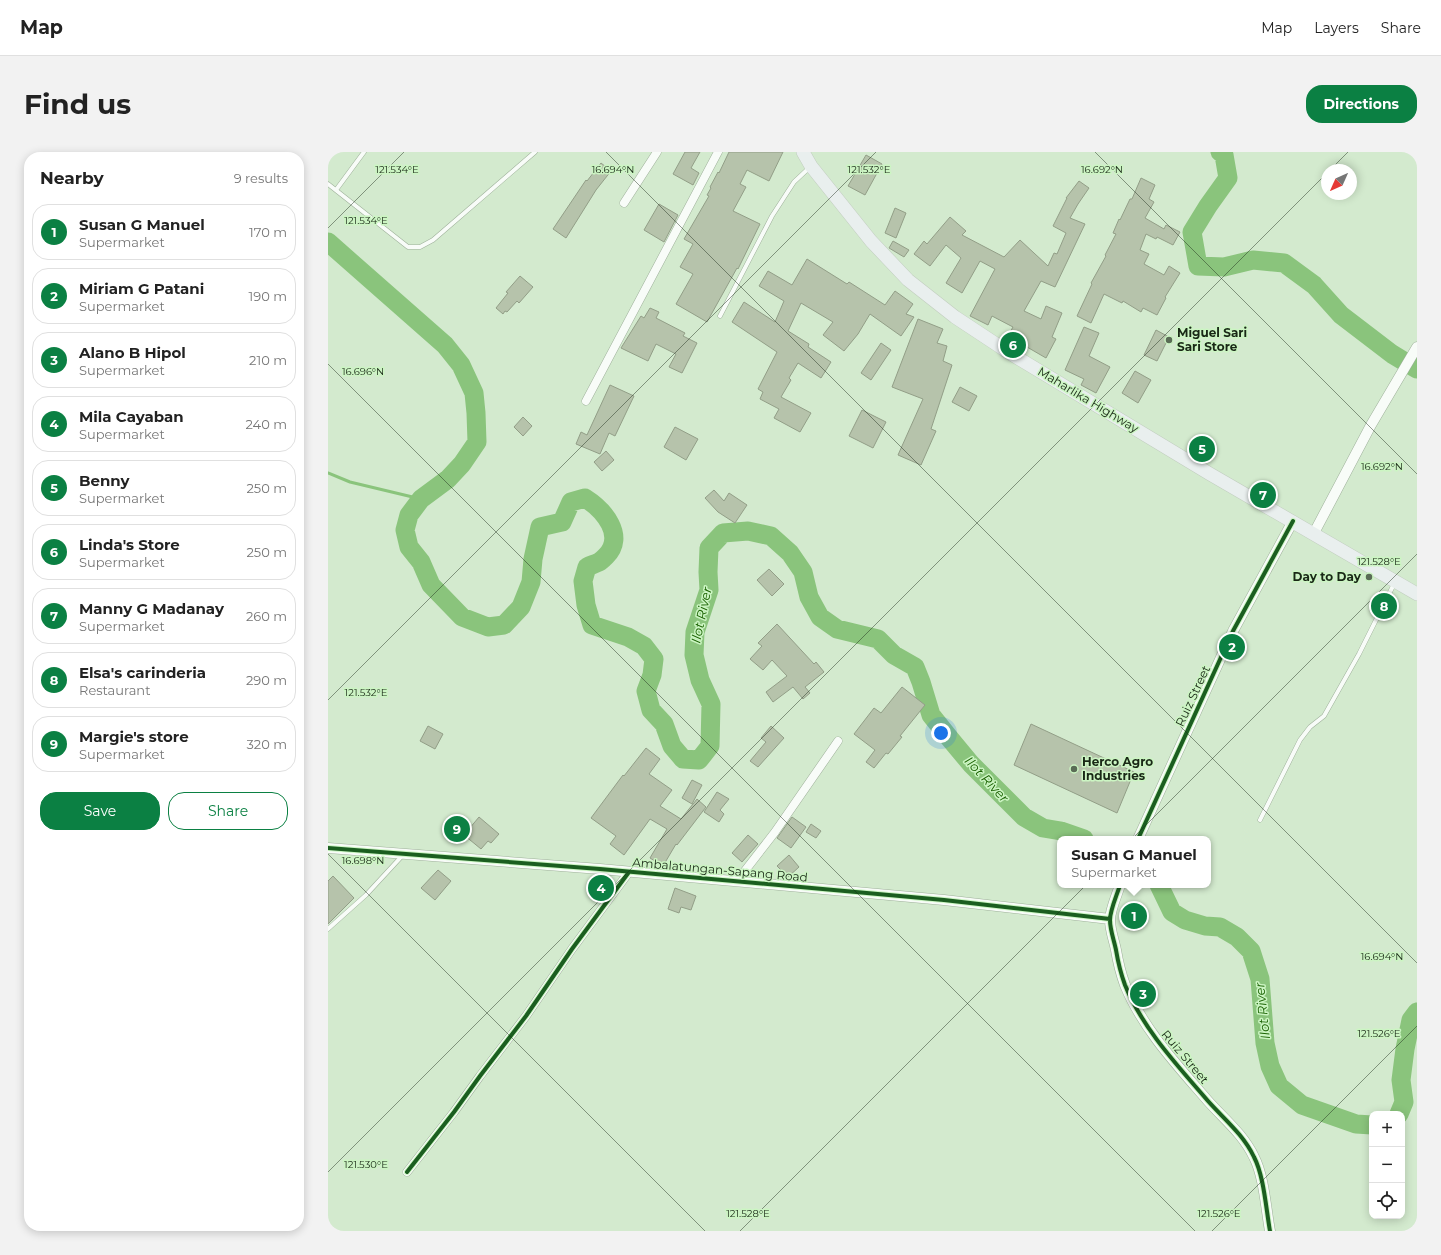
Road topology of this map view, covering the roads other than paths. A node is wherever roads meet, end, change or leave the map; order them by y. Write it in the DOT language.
graph roads {
  1 [pos="364,152"];
  2 [pos="535,152"];
  3 [pos="658,152"];
  4 [pos="718,152"];
  5 [pos="802,152"];
  6 [pos="811,166"];
  7 [pos="328,184"];
  8 [pos="336,190"];
  9 [pos="624,203"];
  10 [pos="720,316"];
  11 [pos="1417,347"];
  12 [pos="586,401"];
  13 [pos="1293,521"];
  14 [pos="1314,533"];
  15 [pos="1395,581"];
  16 [pos="1417,594"];
  17 [pos="838,741"];
  18 [pos="1260,820"];
  19 [pos="1139,836"];
  20 [pos="328,848"];
  21 [pos="404,854"];
  22 [pos="629,872"];
  23 [pos="737,881"];
  24 [pos="1119,888"];
  25 [pos="1110,918"];
  26 [pos="328,929"];
  27 [pos="407,1172"];
  28 [pos="1270,1231"];
  1 -- 8 [label="lane"];
  2 -- 8 [label="lane"];
  3 -- 9 [label="street"];
  4 -- 12 [label="street"];
  5 -- 6 [label="main road, Maharlika Highway"];
  6 -- 10 [label="lane"];
  6 -- 13 [label="main road, Maharlika Highway"];
  7 -- 8 [label="lane"];
  11 -- 14 [label="street"];
  13 -- 14 [label="main road, Maharlika Highway"];
  13 -- 19 [label="street, Ruiz Street"];
  14 -- 15 [label="main road, Maharlika Highway"];
  15 -- 16 [label="main road, Maharlika Highway"];
  15 -- 18 [label="lane"];
  17 -- 23 [label="street"];
  20 -- 21 [label="street, Ambalatungan-Sapang Road"];
  21 -- 22 [label="street, Ambalatungan-Sapang Road"];
  21 -- 26 [label="lane"];
  22 -- 23 [label="street, Ambalatungan-Sapang Road"];
  22 -- 27 [label="street"];
  23 -- 25 [label="street, Ambalatungan-Sapang Road"];
  24 -- 25 [label="street, Ruiz Street"];
  25 -- 28 [label="street, Ruiz Street"];
}
